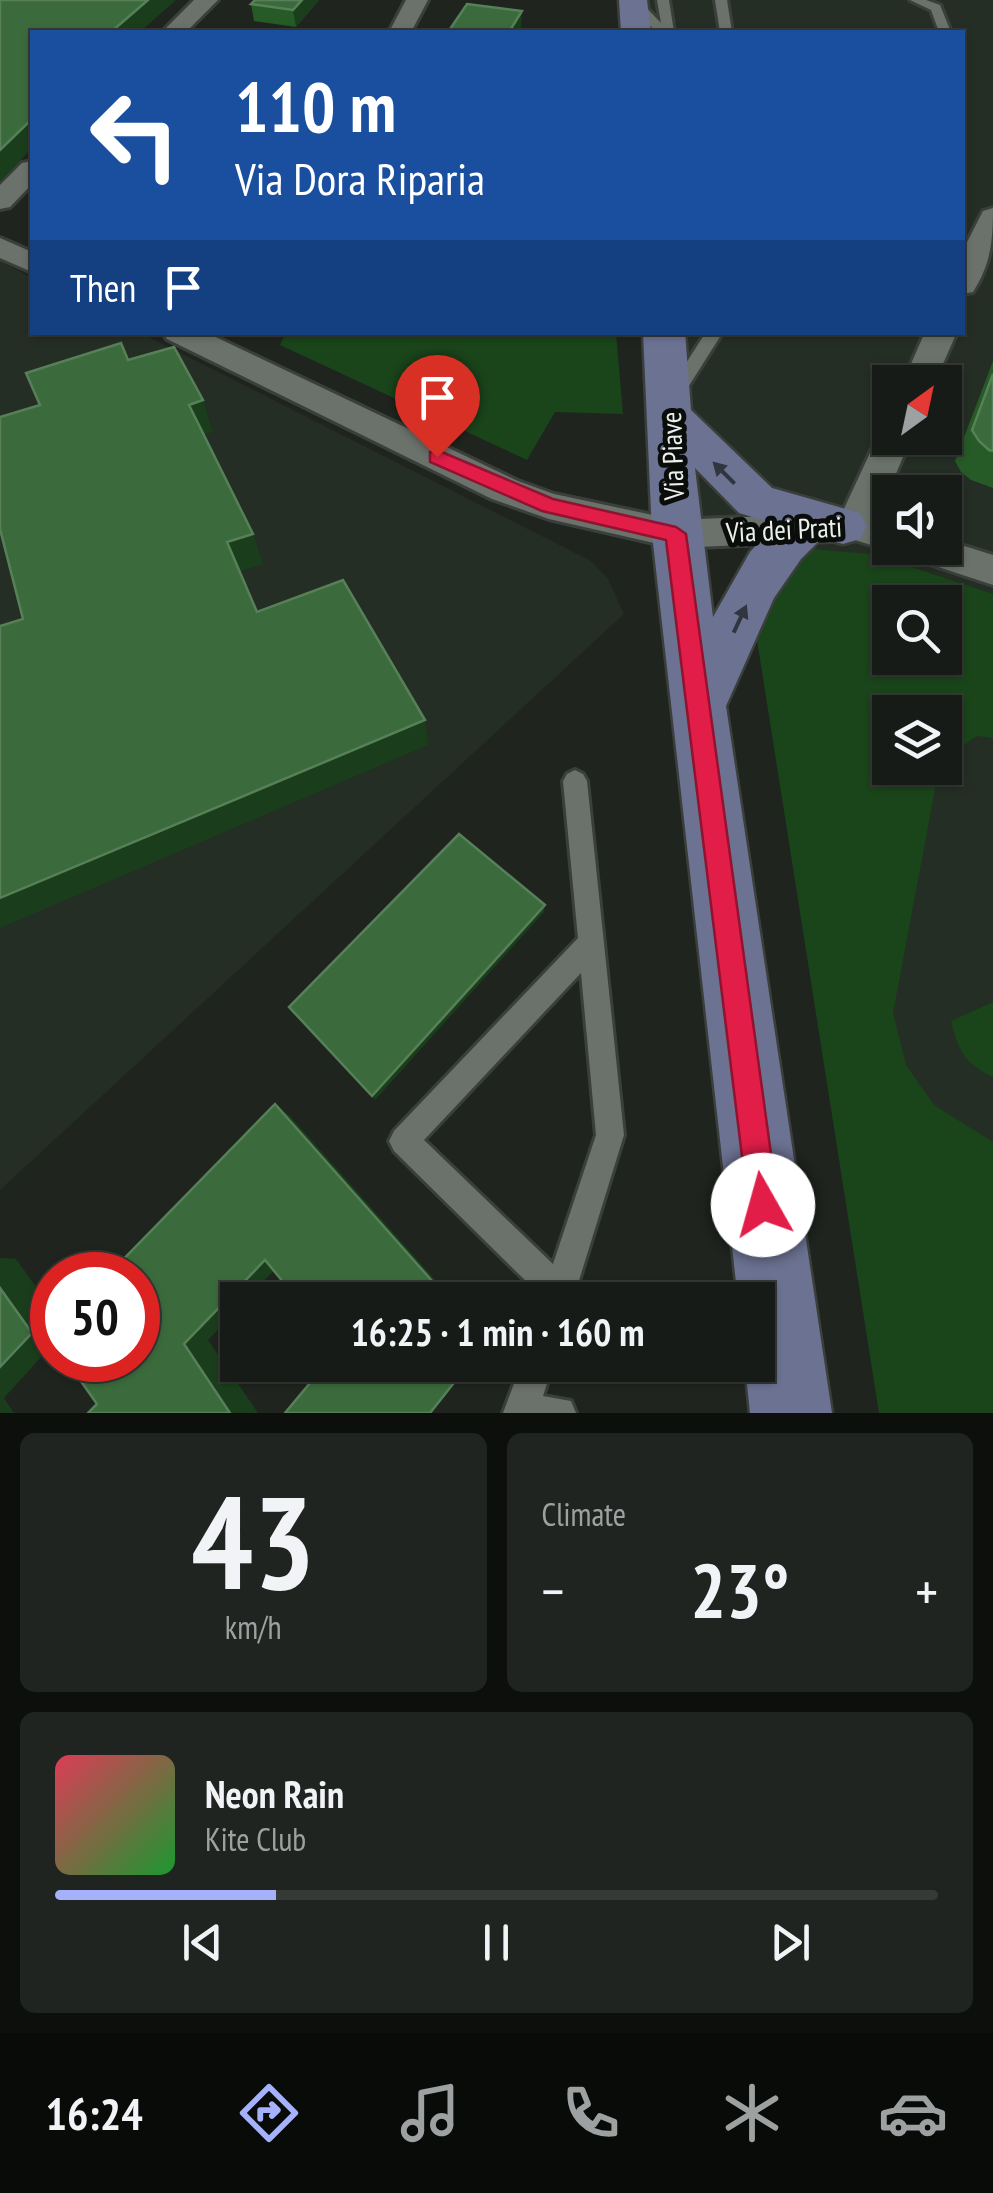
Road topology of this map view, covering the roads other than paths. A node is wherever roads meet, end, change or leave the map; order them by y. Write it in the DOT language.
graph roads {
  1 [pos="206,0"];
  2 [pos="416,0"];
  3 [pos="633,0"];
  4 [pos="663,0"];
  5 [pos="721,0"];
  6 [pos="916,0"];
  7 [pos="175,30"];
  8 [pos="401,30"];
  9 [pos="636,30"];
  10 [pos="663,30"];
  11 [pos="665,30"];
  12 [pos="726,30"];
  13 [pos="944,30"];
  14 [pos="30,172"];
  15 [pos="0,201"];
  16 [pos="993,216"];
  17 [pos="0,248"];
  18 [pos="30,262"];
  19 [pos="965,278"];
  20 [pos="192,335"];
  21 [pos="664,335"];
  22 [pos="712,335"];
  23 [pos="940,335"];
  24 [pos="239,345"];
  25 [pos="926,365"];
  26 [pos="670,409"];
  27 [pos="885,455"];
  28 [pos="848,529"];
  29 [pos="676,534"];
  30 [pos="962,560"];
  31 [pos="993,570"];
  32 [pos="698,707"];
  33 [pos="576,782"];
  34 [pos="591,942"];
  35 [pos="545,1282"];
  36 [pos="563,1282"];
  37 [pos="531,1382"];
  38 [pos="521,1412"];
  39 [pos="558,1413"];
  40 [pos="791,1413"];
  1 -- 7 [label="street"];
  2 -- 8 [label="street"];
  3 -- 9 [label="main road"];
  3 -- 10 [label="lane"];
  4 -- 11 [label="lane"];
  5 -- 12 [label="lane"];
  6 -- 13 [label="lane"];
  14 -- 15 [label="street"];
  16 -- 19 [label="street"];
  17 -- 18 [label="street"];
  20 -- 24 [label="street, Via dei Prati"];
  21 -- 26 [label="main road, Via Piave"];
  22 -- 26 [label="lane"];
  23 -- 25 [label="street"];
  24 -- 29 [label="street, Via dei Prati"];
  28 -- 26 [label="main road, one-way"];
  26 -- 29 [label="main road, Via Piave"];
  27 -- 28 [label="street"];
  28 -- 29 [label="street, Via dei Prati"];
  32 -- 28 [label="main road, one-way"];
  29 -- 32 [label="main road, Via Piave"];
  30 -- 31 [label="street"];
  32 -- 40 [label="main road, Via Piave"];
  33 -- 34 [label="lane"];
  34 -- 35 [label="lane"];
  34 -- 36 [label="lane"];
  37 -- 38 [label="lane"];
  38 -- 39 [label="lane"];
}
